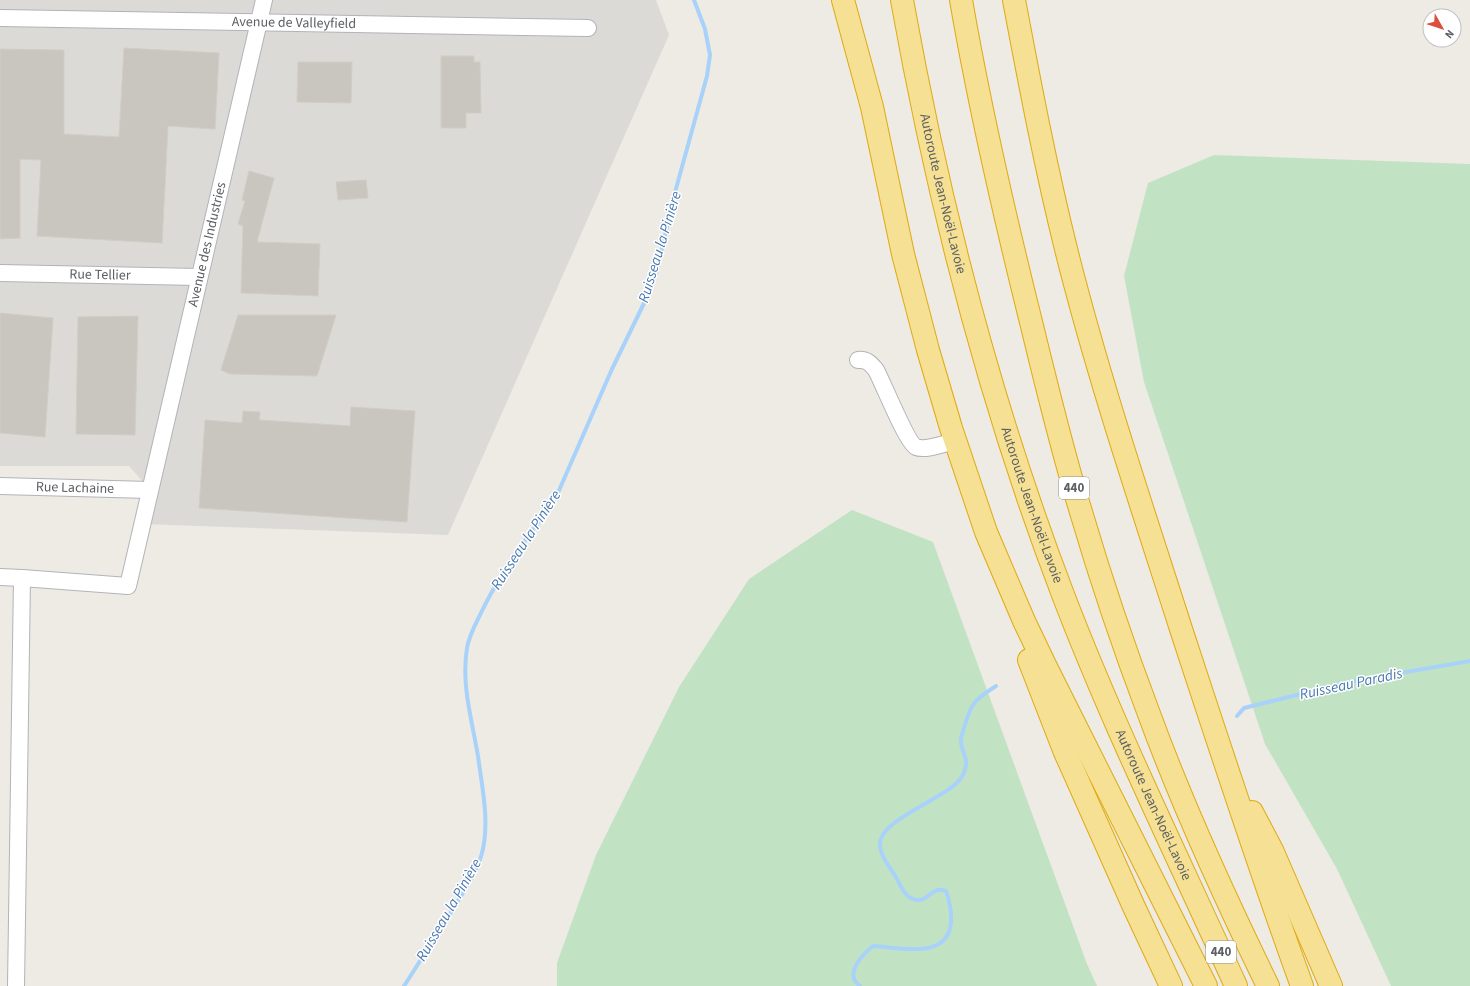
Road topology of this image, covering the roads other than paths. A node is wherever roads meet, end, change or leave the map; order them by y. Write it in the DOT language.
graph roads {
  1 [pos="264,0"];
  2 [pos="843,0"];
  3 [pos="853,0"];
  4 [pos="902,0"];
  5 [pos="961,0"];
  6 [pos="1014,0"];
  7 [pos="0,18"];
  8 [pos="258,22"];
  9 [pos="588,28"];
  10 [pos="872,107"];
  11 [pos="0,273"];
  12 [pos="199,277"];
  13 [pos="858,360"];
  14 [pos="955,441"];
  15 [pos="0,486"];
  16 [pos="150,490"];
  17 [pos="986,532"];
  18 [pos="0,577"];
  19 [pos="22,578"];
  20 [pos="1224,758"];
  21 [pos="16,986"];
  22 [pos="1171,986"];
  23 [pos="1206,986"];
  24 [pos="1236,986"];
  25 [pos="1268,986"];
  26 [pos="1302,986"];
  27 [pos="1331,986"];
  1 -- 8 [label="street, Avenue des Industries"];
  2 -- 10 [label="highway"];
  3 -- 10 [label="highway"];
  4 -- 24 [label="highway, Autoroute Jean-Noël-Lavoie / 440"];
  5 -- 25 [label="highway, Autoroute Jean-Noël-Lavoie / 440"];
  6 -- 20 [label="highway"];
  7 -- 8 [label="street, Avenue de Valleyfield"];
  8 -- 9 [label="street, Avenue de Valleyfield"];
  8 -- 12 [label="street, Avenue des Industries"];
  10 -- 14 [label="highway"];
  11 -- 12 [label="street, Rue Tellier"];
  12 -- 16 [label="street, Avenue des Industries"];
  13 -- 14 [label="street"];
  14 -- 17 [label="highway"];
  15 -- 16 [label="street, Rue Lachaine"];
  16 -- 19 [label="street, Avenue des Industries"];
  17 -- 22 [label="highway"];
  17 -- 23 [label="highway"];
  18 -- 19 [label="street"];
  19 -- 21 [label="street"];
  20 -- 26 [label="highway"];
  20 -- 27 [label="highway"];
}
